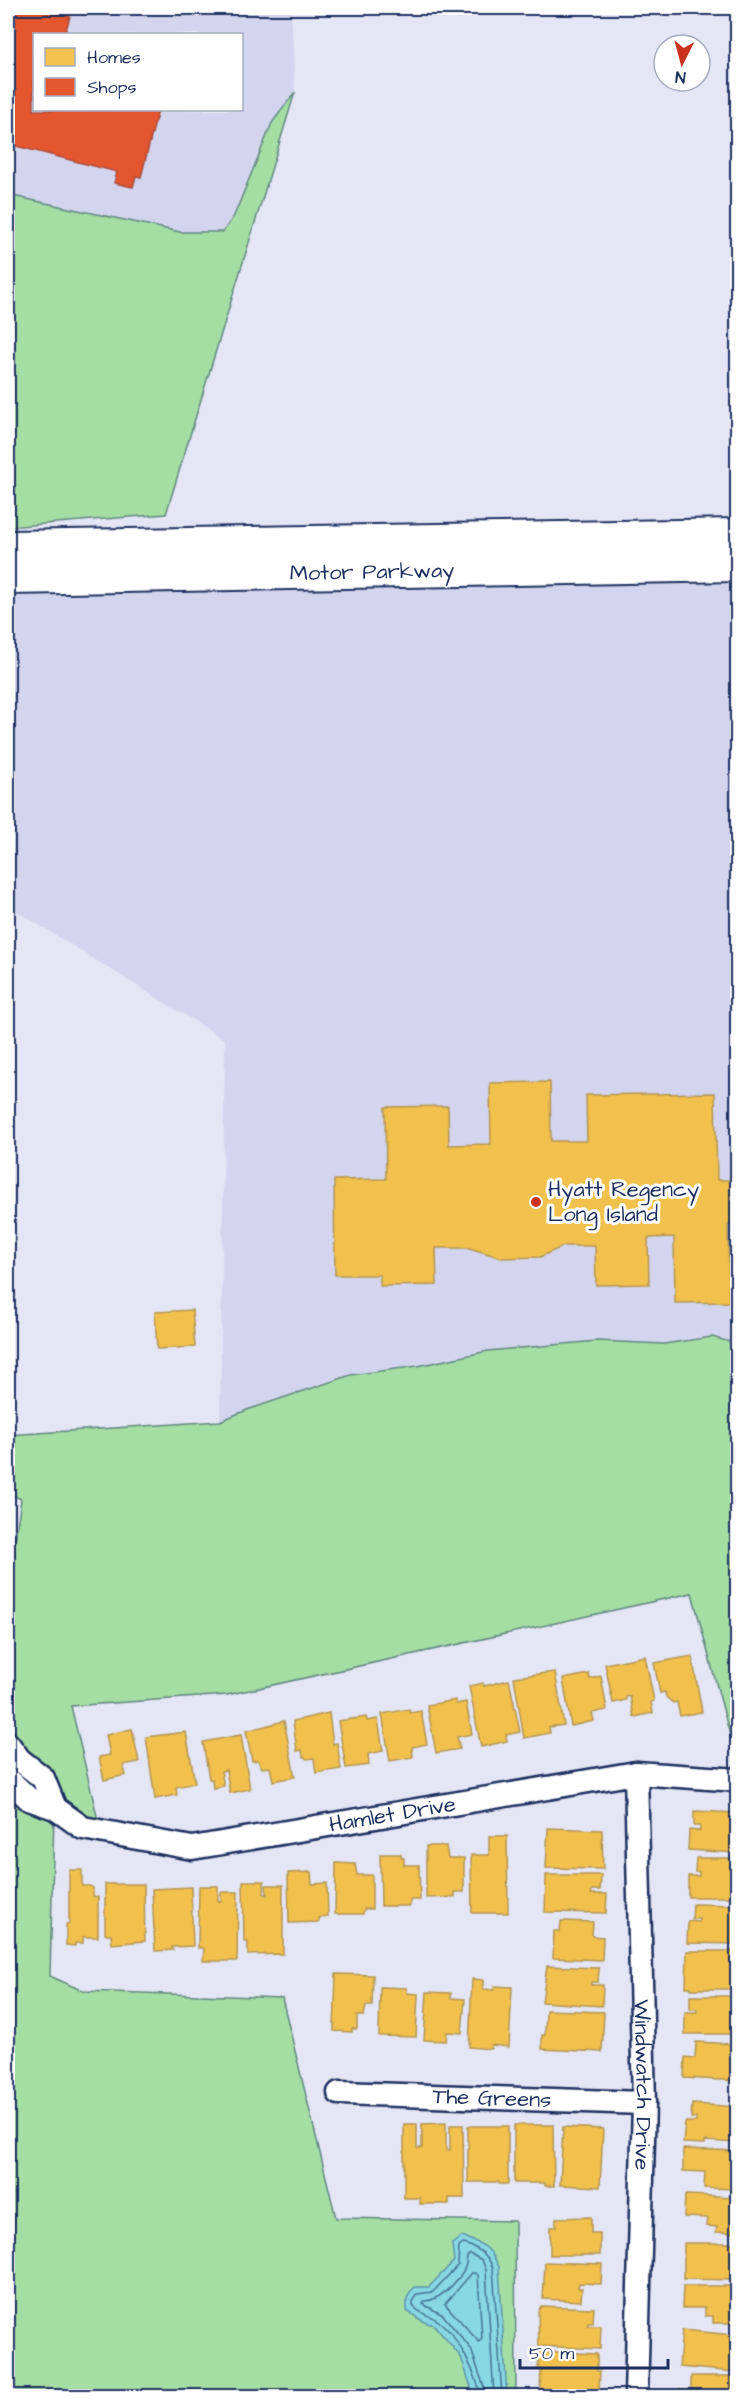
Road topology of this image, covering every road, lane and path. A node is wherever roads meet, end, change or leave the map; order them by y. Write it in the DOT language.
graph roads {
  1 [pos="738,535"];
  2 [pos="8,547"];
  3 [pos="738,565"];
  4 [pos="8,578"];
  5 [pos="8,1744"];
  6 [pos="636,1773"];
  7 [pos="8,1779"];
  8 [pos="738,1780"];
  9 [pos="55,1808"];
  10 [pos="339,2093"];
  11 [pos="644,2103"];
  12 [pos="636,2397"];
  1 -- 2 [label="main road, Motor Parkway"];
  3 -- 4 [label="main road, Motor Parkway"];
  5 -- 9 [label="street"];
  6 -- 8 [label="street, Hamlet Drive"];
  6 -- 9 [label="street, Hamlet Drive"];
  6 -- 11 [label="street, Windwatch Drive"];
  7 -- 9 [label="street, Hamlet Drive"];
  10 -- 11 [label="street, The Greens"];
  11 -- 12 [label="street, Windwatch Drive"];
}
